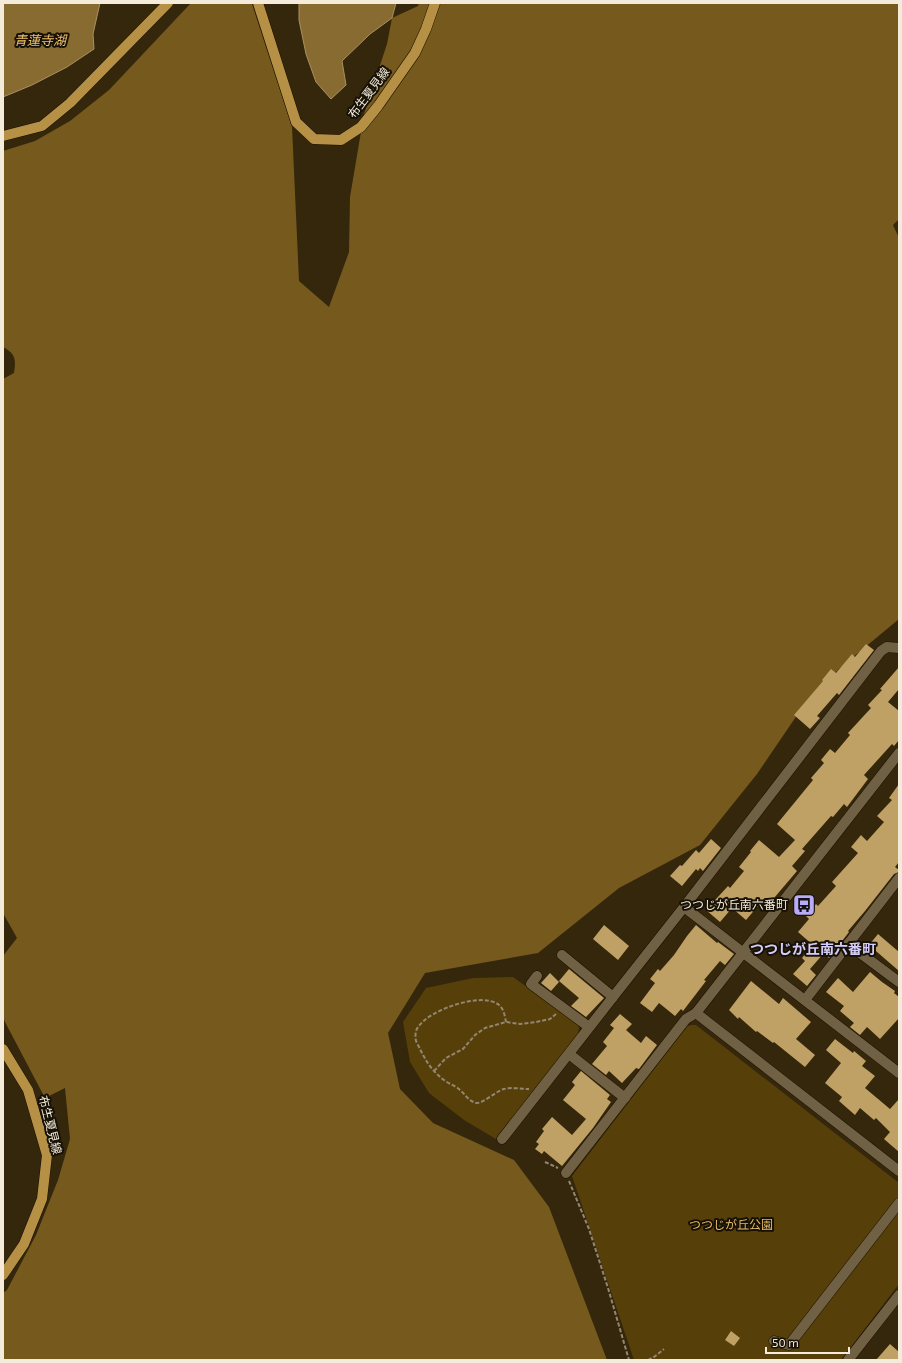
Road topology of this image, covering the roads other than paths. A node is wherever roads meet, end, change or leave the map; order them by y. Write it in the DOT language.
graph roads {
  1 [pos="168,3"];
  2 [pos="258,3"];
  3 [pos="435,3"];
  4 [pos="3,136"];
  5 [pos="899,648"];
  6 [pos="899,753"];
  7 [pos="899,878"];
  8 [pos="684,907"];
  9 [pos="848,944"];
  10 [pos="744,953"];
  11 [pos="562,955"];
  12 [pos="537,976"];
  13 [pos="899,982"];
  14 [pos="613,997"];
  15 [pos="806,1000"];
  16 [pos="696,1014"];
  17 [pos="589,1027"];
  18 [pos="3,1049"];
  19 [pos="569,1054"];
  20 [pos="899,1073"];
  21 [pos="625,1098"];
  22 [pos="502,1140"];
  23 [pos="899,1171"];
  24 [pos="566,1173"];
  25 [pos="899,1203"];
  26 [pos="3,1275"];
  27 [pos="899,1295"];
  28 [pos="774,1340"];
  29 [pos="848,1360"];
  1 -- 4 [label="main road"];
  2 -- 3 [label="main road, 布生夏見線"];
  5 -- 8 [label="street"];
  6 -- 10 [label="street"];
  7 -- 9 [label="street"];
  8 -- 10 [label="street"];
  8 -- 14 [label="street"];
  9 -- 13 [label="street"];
  9 -- 15 [label="street"];
  10 -- 15 [label="street"];
  10 -- 16 [label="street"];
  11 -- 14 [label="street"];
  12 -- 17 [label="street"];
  14 -- 17 [label="street"];
  15 -- 20 [label="street"];
  16 -- 21 [label="street"];
  16 -- 23 [label="street"];
  17 -- 19 [label="street"];
  18 -- 26 [label="main road, 布生夏見線"];
  19 -- 21 [label="street"];
  19 -- 22 [label="street"];
  21 -- 24 [label="street"];
  25 -- 28 [label="street"];
  27 -- 29 [label="street"];
}
